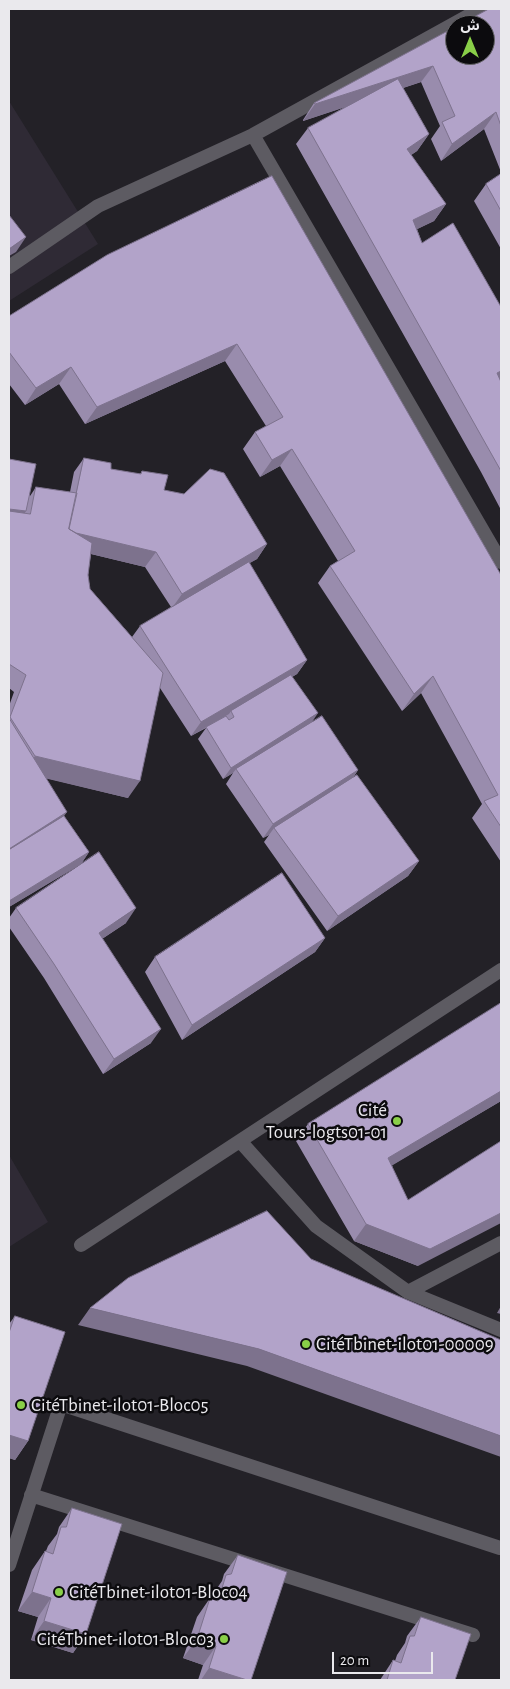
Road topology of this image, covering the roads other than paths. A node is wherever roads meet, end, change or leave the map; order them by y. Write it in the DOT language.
graph roads {
  1 [pos="481,9"];
  2 [pos="253,135"];
  3 [pos="9,267"];
  4 [pos="501,562"];
  5 [pos="501,970"];
  6 [pos="240,1140"];
  7 [pos="501,1243"];
  8 [pos="81,1245"];
  9 [pos="408,1292"];
  10 [pos="501,1330"];
  11 [pos="31,1495"];
  12 [pos="500,1548"];
  13 [pos="9,1565"];
  14 [pos="473,1635"];
  1 -- 2 [label="street"];
  2 -- 3 [label="street"];
  2 -- 4 [label="street"];
  5 -- 6 [label="street"];
  6 -- 8 [label="street"];
  6 -- 9 [label="street"];
  7 -- 9 [label="street"];
  9 -- 10 [label="street"];
  11 -- 12 [label="street"];
  11 -- 13 [label="street"];
  11 -- 14 [label="street"];
}
